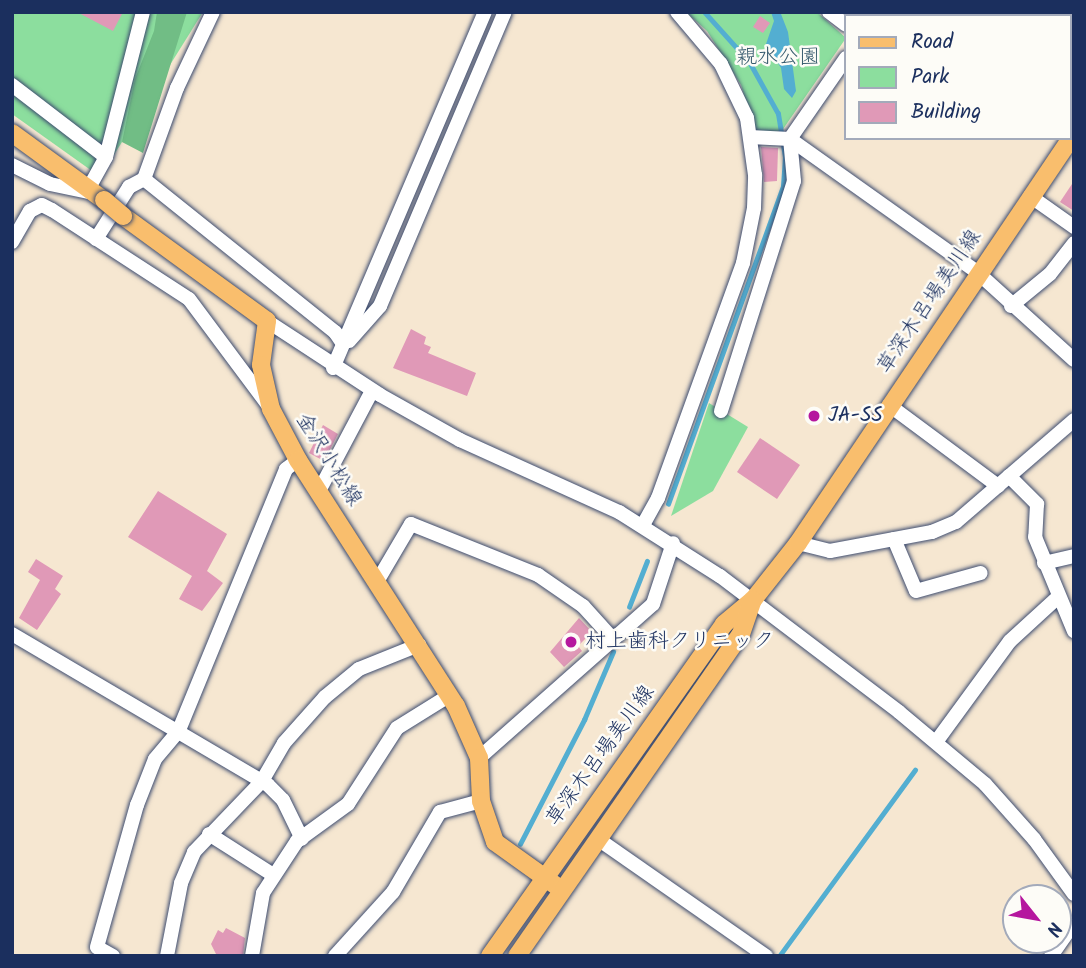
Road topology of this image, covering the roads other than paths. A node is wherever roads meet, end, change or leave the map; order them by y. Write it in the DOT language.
graph roads {
  1 [pos="143,12"];
  2 [pos="214,12"];
  3 [pos="485,12"];
  4 [pos="506,12"];
  5 [pos="677,12"];
  6 [pos="829,12"];
  7 [pos="844,23"];
  8 [pos="844,61"];
  9 [pos="12,85"];
  10 [pos="12,133"];
  11 [pos="751,137"];
  12 [pos="790,139"];
  13 [pos="1070,140"];
  14 [pos="106,157"];
  15 [pos="12,165"];
  16 [pos="144,179"];
  17 [pos="96,194"];
  18 [pos="1030,196"];
  19 [pos="1074,226"];
  20 [pos="96,239"];
  21 [pos="12,242"];
  22 [pos="1074,243"];
  23 [pos="977,272"];
  24 [pos="1011,306"];
  25 [pos="267,321"];
  26 [pos="343,347"];
  27 [pos="1074,360"];
  28 [pos="333,368"];
  29 [pos="372,391"];
  30 [pos="889,405"];
  31 [pos="271,409"];
  32 [pos="721,411"];
  33 [pos="1074,420"];
  34 [pos="298,460"];
  35 [pos="1009,475"];
  36 [pos="998,486"];
  37 [pos="319,491"];
  38 [pos="643,525"];
  39 [pos="894,539"];
  40 [pos="673,543"];
  41 [pos="798,543"];
  42 [pos="1074,556"];
  43 [pos="1044,563"];
  44 [pos="981,573"];
  45 [pos="378,580"];
  46 [pos="1058,597"];
  47 [pos="753,600"];
  48 [pos="1074,631"];
  49 [pos="12,635"];
  50 [pos="612,638"];
  51 [pos="419,645"];
  52 [pos="450,695"];
  53 [pos="178,730"];
  54 [pos="936,742"];
  55 [pos="480,758"];
  56 [pos="261,781"];
  57 [pos="481,801"];
  58 [pos="209,834"];
  59 [pos="302,839"];
  60 [pos="597,839"];
  61 [pos="273,875"];
  62 [pos="541,877"];
  63 [pos="562,890"];
  64 [pos="1074,894"];
  65 [pos="1074,923"];
  66 [pos="113,956"];
  67 [pos="167,956"];
  68 [pos="252,956"];
  69 [pos="335,956"];
  70 [pos="490,956"];
  71 [pos="517,956"];
  72 [pos="765,956"];
  73 [pos="1051,956"];
  1 -- 14 [label="street"];
  2 -- 16 [label="street"];
  3 -- 26 [label="street"];
  4 -- 26 [label="street"];
  5 -- 11 [label="street"];
  6 -- 7 [label="street"];
  8 -- 12 [label="street"];
  9 -- 14 [label="street"];
  10 -- 17 [label="main road"];
  11 -- 12 [label="street"];
  11 -- 38 [label="street"];
  12 -- 23 [label="street"];
  12 -- 32 [label="street"];
  13 -- 18 [label="main road, 草深木呂場美川線"];
  14 -- 17 [label="street"];
  15 -- 17 [label="street"];
  16 -- 20 [label="street"];
  16 -- 26 [label="street"];
  17 -- 25 [label="main road, bridge"];
  18 -- 19 [label="street"];
  18 -- 23 [label="main road, 草深木呂場美川線"];
  20 -- 21 [label="street"];
  20 -- 31 [label="street"];
  22 -- 24 [label="street"];
  23 -- 24 [label="street"];
  23 -- 30 [label="main road, 草深木呂場美川線"];
  24 -- 27 [label="street"];
  25 -- 28 [label="street"];
  25 -- 31 [label="main road, 金沢小松線"];
  26 -- 28 [label="street"];
  28 -- 29 [label="street"];
  29 -- 37 [label="street"];
  29 -- 38 [label="street"];
  30 -- 36 [label="street"];
  30 -- 41 [label="main road, 草深木呂場美川線"];
  31 -- 34 [label="main road, 金沢小松線"];
  33 -- 35 [label="street"];
  34 -- 37 [label="main road, 金沢小松線"];
  34 -- 53 [label="street"];
  35 -- 36 [label="street"];
  35 -- 43 [label="street"];
  36 -- 39 [label="street"];
  37 -- 45 [label="main road, 金沢小松線"];
  38 -- 40 [label="street"];
  39 -- 41 [label="street"];
  39 -- 44 [label="street"];
  40 -- 47 [label="street"];
  40 -- 50 [label="street"];
  41 -- 47 [label="main road, 草深木呂場美川線"];
  42 -- 43 [label="street"];
  43 -- 46 [label="street"];
  45 -- 50 [label="street"];
  45 -- 51 [label="main road, 金沢小松線"];
  46 -- 48 [label="street"];
  46 -- 54 [label="street"];
  47 -- 54 [label="street"];
  47 -- 60 [label="main road, 草深木呂場美川線"];
  47 -- 62 [label="main road, 草深木呂場美川線"];
  49 -- 53 [label="street"];
  50 -- 55 [label="street"];
  51 -- 52 [label="main road, 金沢小松線"];
  51 -- 56 [label="street"];
  52 -- 55 [label="main road, 金沢小松線"];
  52 -- 59 [label="street"];
  53 -- 56 [label="street"];
  53 -- 66 [label="street"];
  54 -- 64 [label="street"];
  55 -- 57 [label="main road, 金沢小松線"];
  56 -- 58 [label="street"];
  56 -- 59 [label="street"];
  57 -- 62 [label="main road, 金沢小松線"];
  57 -- 69 [label="street"];
  58 -- 61 [label="street"];
  58 -- 67 [label="street"];
  59 -- 61 [label="street"];
  60 -- 63 [label="main road, 草深木呂場美川線"];
  60 -- 72 [label="street"];
  61 -- 68 [label="street"];
  62 -- 63 [label="main road, 金沢小松線"];
  62 -- 70 [label="main road"];
  63 -- 71 [label="main road"];
  65 -- 73 [label="street"];
}
